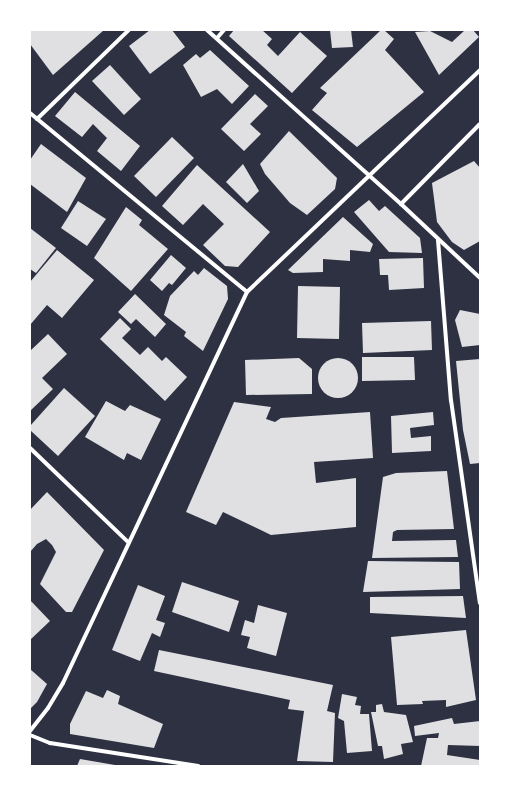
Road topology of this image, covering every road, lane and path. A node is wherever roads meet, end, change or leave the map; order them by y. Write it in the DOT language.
graph roads {
  1 [pos="129,30"];
  2 [pos="207,30"];
  3 [pos="224,30"];
  4 [pos="217,38"];
  5 [pos="480,70"];
  6 [pos="30,113"];
  7 [pos="37,119"];
  8 [pos="480,124"];
  9 [pos="370,176"];
  10 [pos="401,204"];
  11 [pos="438,240"];
  12 [pos="480,278"];
  13 [pos="247,292"];
  14 [pos="30,448"];
  15 [pos="128,542"];
  16 [pos="480,604"];
  17 [pos="30,731"];
  18 [pos="30,735"];
  19 [pos="198,766"];
  1 -- 7 [label="street"];
  2 -- 4 [label="street"];
  3 -- 4 [label="street"];
  4 -- 9 [label="street"];
  5 -- 9 [label="street"];
  6 -- 7 [label="street"];
  7 -- 13 [label="street"];
  8 -- 10 [label="street"];
  9 -- 10 [label="street"];
  9 -- 13 [label="street"];
  10 -- 11 [label="street"];
  11 -- 12 [label="street"];
  11 -- 16 [label="street"];
  13 -- 15 [label="street"];
  14 -- 15 [label="street"];
  15 -- 17 [label="street"];
  18 -- 19 [label="street"];
}
